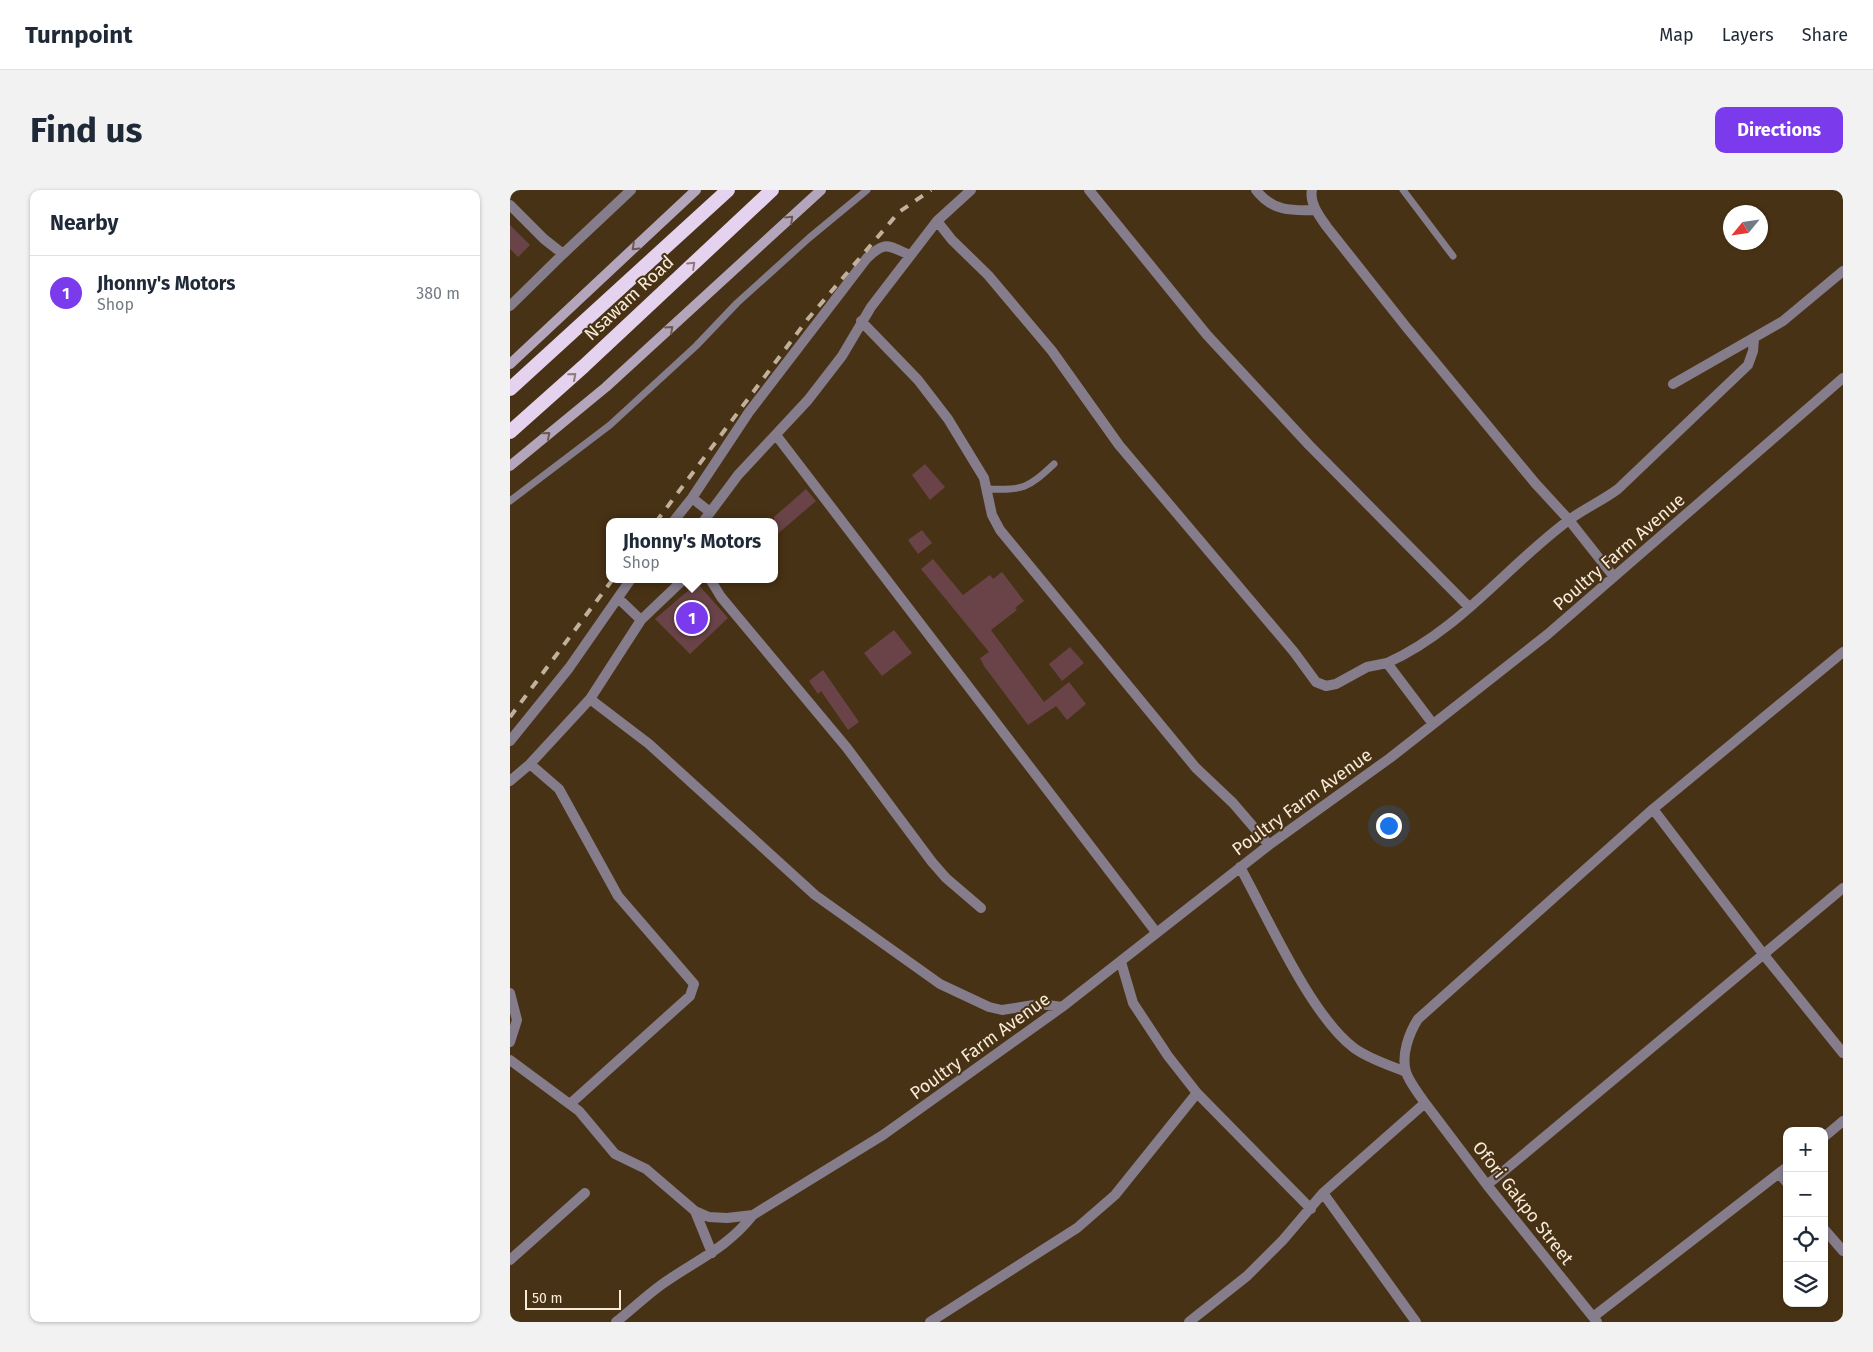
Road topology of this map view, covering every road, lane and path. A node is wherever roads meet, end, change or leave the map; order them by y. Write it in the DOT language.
graph roads {
  1 [pos="631,190"];
  2 [pos="696,190"];
  3 [pos="728,190"];
  4 [pos="772,190"];
  5 [pos="821,190"];
  6 [pos="867,190"];
  7 [pos="971,190"];
  8 [pos="1089,190"];
  9 [pos="1256,190"];
  10 [pos="1312,190"];
  11 [pos="1403,190"];
  12 [pos="510,205"];
  13 [pos="1316,210"];
  14 [pos="937,221"];
  15 [pos="564,254"];
  16 [pos="910,254"];
  17 [pos="1453,256"];
  18 [pos="1843,271"];
  19 [pos="510,306"];
  20 [pos="861,321"];
  21 [pos="1754,338"];
  22 [pos="510,364"];
  23 [pos="1843,378"];
  24 [pos="1673,384"];
  25 [pos="510,389"];
  26 [pos="510,432"];
  27 [pos="776,435"];
  28 [pos="1054,464"];
  29 [pos="510,466"];
  30 [pos="987,489"];
  31 [pos="692,498"];
  32 [pos="510,500"];
  33 [pos="710,512"];
  34 [pos="676,518"];
  35 [pos="706,518"];
  36 [pos="1569,520"];
  37 [pos="1614,578"];
  38 [pos="628,583"];
  39 [pos="680,583"];
  40 [pos="713,583"];
  41 [pos="618,598"];
  42 [pos="1469,607"];
  43 [pos="641,620"];
  44 [pos="1843,652"];
  45 [pos="1387,663"];
  46 [pos="590,699"];
  47 [pos="1433,724"];
  48 [pos="510,741"];
  49 [pos="530,764"];
  50 [pos="510,781"];
  51 [pos="1653,809"];
  52 [pos="1269,845"];
  53 [pos="1240,868"];
  54 [pos="1843,888"];
  55 [pos="981,908"];
  56 [pos="1156,932"];
  57 [pos="1764,955"];
  58 [pos="1121,962"];
  59 [pos="510,993"];
  60 [pos="1062,1006"];
  61 [pos="510,1042"];
  62 [pos="1843,1053"];
  63 [pos="510,1060"];
  64 [pos="1406,1072"];
  65 [pos="1197,1093"];
  66 [pos="1425,1103"];
  67 [pos="570,1104"];
  68 [pos="1843,1121"];
  69 [pos="1828,1134"];
  70 [pos="1783,1170"];
  71 [pos="1487,1185"];
  72 [pos="584,1192"];
  73 [pos="1323,1193"];
  74 [pos="1311,1209"];
  75 [pos="695,1211"];
  76 [pos="753,1215"];
  77 [pos="1828,1233"];
  78 [pos="1843,1251"];
  79 [pos="712,1253"];
  80 [pos="510,1260"];
  81 [pos="1595,1320"];
  82 [pos="616,1322"];
  83 [pos="930,1322"];
  84 [pos="1189,1322"];
  85 [pos="1415,1322"];
  1 -- 15 [label="street"];
  2 -- 22 [label="main road, one-way"];
  3 -- 25 [label="highway, Nsawam Road"];
  26 -- 4 [label="highway, Nsawam Road, one-way"];
  29 -- 5 [label="main road, one-way"];
  6 -- 32 [label="lane"];
  7 -- 14 [label="street"];
  8 -- 42 [label="street"];
  9 -- 13 [label="street"];
  10 -- 13 [label="street"];
  11 -- 17 [label="lane"];
  12 -- 15 [label="street"];
  13 -- 36 [label="street"];
  14 -- 16 [label="street"];
  14 -- 45 [label="street"];
  15 -- 19 [label="street"];
  16 -- 20 [label="street"];
  16 -- 31 [label="street"];
  18 -- 21 [label="street"];
  20 -- 27 [label="street"];
  20 -- 30 [label="street"];
  21 -- 24 [label="street"];
  21 -- 36 [label="street"];
  23 -- 37 [label="street, Poultry Farm Avenue"];
  27 -- 33 [label="street"];
  27 -- 56 [label="street"];
  28 -- 30 [label="lane"];
  30 -- 52 [label="street"];
  31 -- 33 [label="street"];
  31 -- 34 [label="street"];
  33 -- 35 [label="street"];
  36 -- 37 [label="street"];
  36 -- 42 [label="street"];
  37 -- 47 [label="street, Poultry Farm Avenue"];
  38 -- 41 [label="street"];
  39 -- 43 [label="street"];
  40 -- 55 [label="street"];
  41 -- 43 [label="street"];
  41 -- 48 [label="street"];
  42 -- 45 [label="street"];
  43 -- 46 [label="street"];
  44 -- 51 [label="street"];
  45 -- 47 [label="street"];
  46 -- 49 [label="street"];
  46 -- 60 [label="street"];
  47 -- 52 [label="street, Poultry Farm Avenue"];
  49 -- 50 [label="street"];
  49 -- 67 [label="street"];
  51 -- 57 [label="street"];
  51 -- 64 [label="street"];
  52 -- 53 [label="street, Poultry Farm Avenue"];
  53 -- 56 [label="street, Poultry Farm Avenue"];
  53 -- 64 [label="street"];
  54 -- 57 [label="street"];
  56 -- 58 [label="street, Poultry Farm Avenue"];
  57 -- 62 [label="street"];
  57 -- 71 [label="street"];
  58 -- 60 [label="street, Poultry Farm Avenue"];
  58 -- 65 [label="street"];
  59 -- 61 [label="street"];
  60 -- 76 [label="street, Poultry Farm Avenue"];
  63 -- 67 [label="street"];
  64 -- 66 [label="street, Ofori Gakpo Street"];
  65 -- 74 [label="street"];
  65 -- 83 [label="street"];
  66 -- 71 [label="street, Ofori Gakpo Street"];
  66 -- 73 [label="street"];
  67 -- 75 [label="street"];
  68 -- 69 [label="street"];
  70 -- 81 [label="street"];
  71 -- 81 [label="street, Ofori Gakpo Street"];
  72 -- 80 [label="street"];
  73 -- 74 [label="street"];
  73 -- 85 [label="street"];
  74 -- 84 [label="street"];
  75 -- 76 [label="street"];
  75 -- 79 [label="street"];
  76 -- 79 [label="street"];
  77 -- 78 [label="street"];
  79 -- 82 [label="street"];
}
